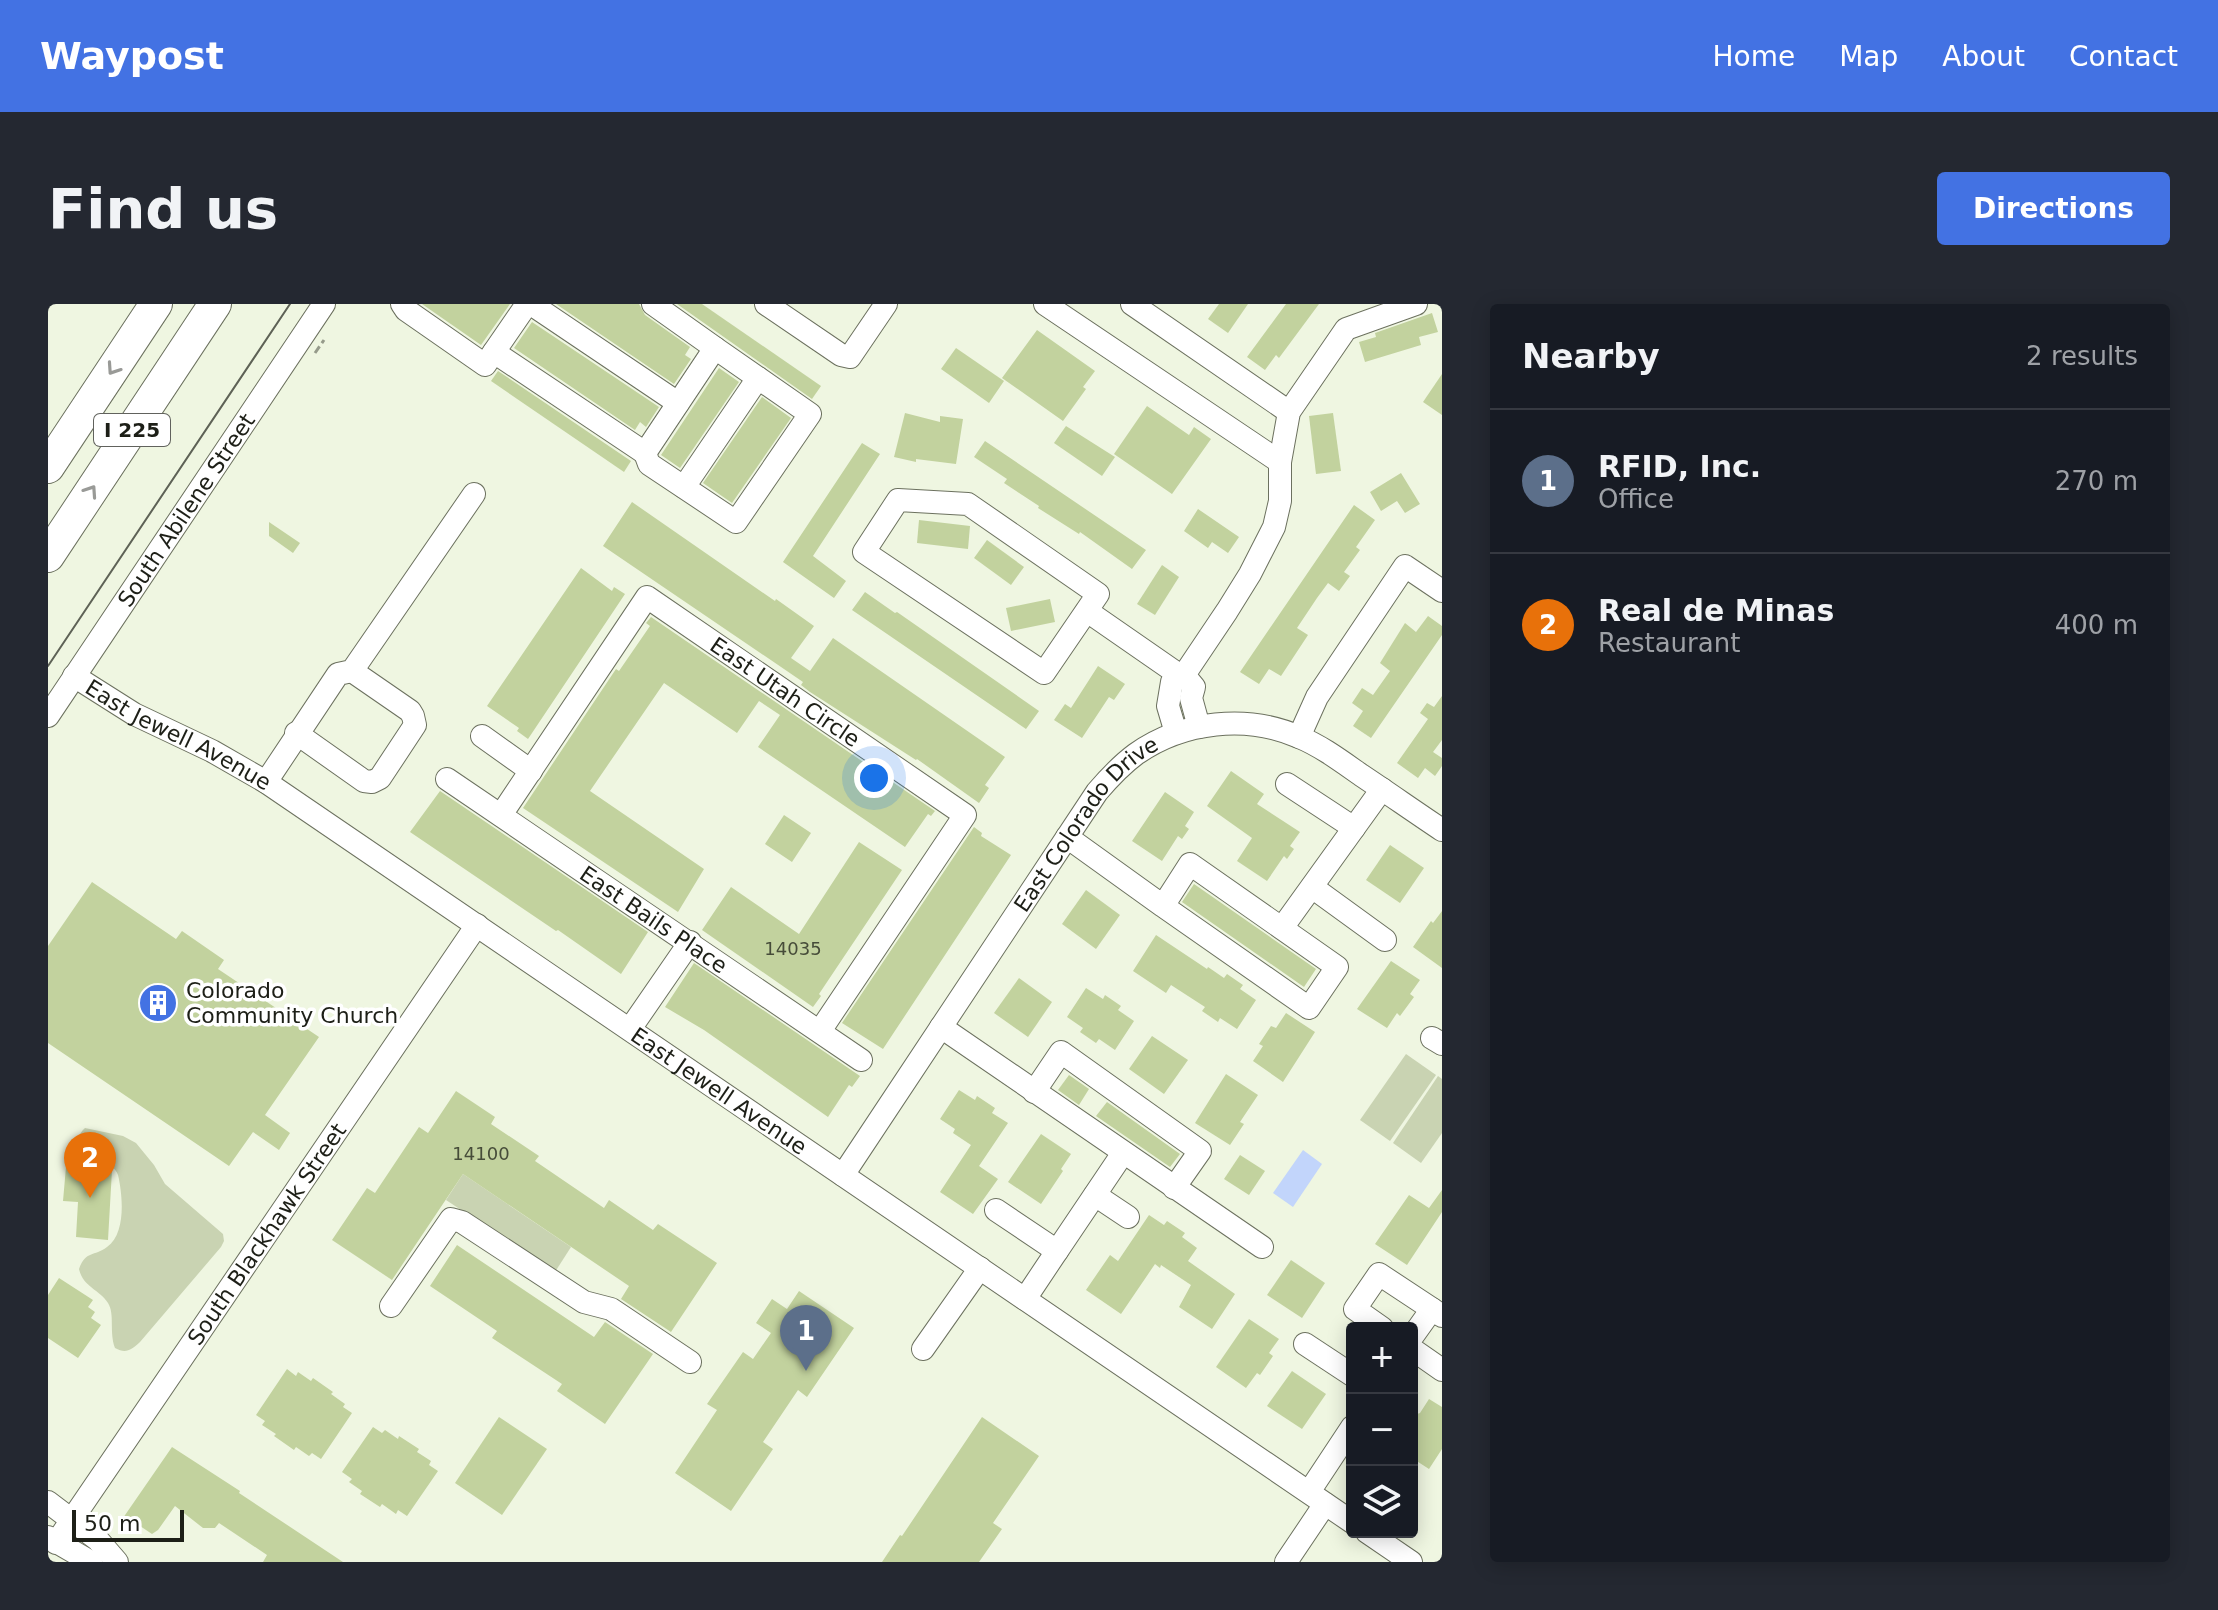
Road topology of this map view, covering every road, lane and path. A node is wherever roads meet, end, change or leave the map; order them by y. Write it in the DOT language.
graph roads {
  1 [pos="156,304"];
  2 [pos="215,304"];
  3 [pos="324,304"];
  4 [pos="402,304"];
  5 [pos="529,304"];
  6 [pos="653,304"];
  7 [pos="766,304"];
  8 [pos="886,304"];
  9 [pos="1045,304"];
  10 [pos="1132,304"];
  11 [pos="1416,304"];
  12 [pos="715,348"];
  13 [pos="494,352"];
  14 [pos="758,378"];
  15 [pos="678,403"];
  16 [pos="1289,412"];
  17 [pos="645,453"];
  18 [pos="1280,462"];
  19 [pos="48,467"];
  20 [pos="684,487"];
  21 [pos="474,494"];
  22 [pos="48,556"];
  23 [pos="1442,591"];
  24 [pos="1087,611"];
  25 [pos="352,671"];
  26 [pos="1184,675"];
  27 [pos="74,676"];
  28 [pos="48,716"];
  29 [pos="1199,727"];
  30 [pos="296,733"];
  31 [pos="1176,733"];
  32 [pos="482,736"];
  33 [pos="1299,737"];
  34 [pos="531,771"];
  35 [pos="447,779"];
  36 [pos="266,782"];
  37 [pos="1287,784"];
  38 [pos="1382,789"];
  39 [pos="501,815"];
  40 [pos="1354,828"];
  41 [pos="1442,830"];
  42 [pos="1067,837"];
  43 [pos="1312,887"];
  44 [pos="1163,906"];
  45 [pos="477,925"];
  46 [pos="1282,928"];
  47 [pos="1385,940"];
  48 [pos="690,942"];
  49 [pos="941,1027"];
  50 [pos="630,1029"];
  51 [pos="820,1031"];
  52 [pos="861,1060"];
  53 [pos="1034,1092"];
  54 [pos="1123,1153"];
  55 [pos="843,1175"];
  56 [pos="1174,1188"];
  57 [pos="1095,1195"];
  58 [pos="996,1210"];
  59 [pos="1128,1217"];
  60 [pos="1262,1247"];
  61 [pos="1057,1251"];
  62 [pos="980,1268"];
  63 [pos="1025,1299"];
  64 [pos="391,1306"];
  65 [pos="1437,1312"];
  66 [pos="1373,1322"];
  67 [pos="1418,1331"];
  68 [pos="1305,1344"];
  69 [pos="923,1349"];
  70 [pos="1418,1353"];
  71 [pos="690,1362"];
  72 [pos="1442,1370"];
  73 [pos="1346,1371"];
  74 [pos="1345,1452"];
  75 [pos="1317,1498"];
  76 [pos="48,1502"];
  77 [pos="1346,1518"];
  78 [pos="73,1519"];
  79 [pos="1376,1538"];
  80 [pos="52,1540"];
  81 [pos="91,1562"];
  82 [pos="117,1562"];
  83 [pos="1286,1562"];
  84 [pos="1411,1562"];
  1 -- 19 [label="highway, I 225, one-way"];
  22 -- 2 [label="highway, I 225, one-way"];
  3 -- 27 [label="street, South Abilene Street"];
  4 -- 13 [label="street"];
  5 -- 13 [label="street"];
  5 -- 15 [label="street"];
  6 -- 12 [label="street"];
  7 -- 8 [label="street"];
  9 -- 18 [label="street"];
  10 -- 16 [label="street"];
  11 -- 16 [label="street"];
  12 -- 14 [label="street"];
  12 -- 15 [label="street"];
  13 -- 17 [label="street"];
  14 -- 20 [label="street"];
  14 -- 20 [label="street"];
  15 -- 17 [label="street"];
  16 -- 18 [label="street"];
  17 -- 20 [label="street"];
  18 -- 26 [label="street"];
  21 -- 25 [label="street"];
  23 -- 33 [label="street"];
  24 -- 24 [label="street"];
  24 -- 26 [label="street"];
  25 -- 30 [label="street"];
  25 -- 30 [label="street"];
  26 -- 29 [label="street"];
  26 -- 31 [label="street"];
  27 -- 28 [label="street, South Abilene Street"];
  27 -- 36 [label="street, East Jewell Avenue"];
  29 -- 31 [label="street, East Colorado Drive"];
  29 -- 33 [label="street, East Colorado Drive"];
  30 -- 36 [label="street"];
  31 -- 42 [label="street, East Colorado Drive"];
  32 -- 34 [label="street"];
  33 -- 38 [label="street, East Colorado Drive"];
  34 -- 39 [label="street, East Utah Circle"];
  34 -- 51 [label="street, East Utah Circle"];
  35 -- 39 [label="street, East Bails Place"];
  36 -- 45 [label="street, East Jewell Avenue"];
  37 -- 40 [label="street"];
  38 -- 40 [label="street"];
  38 -- 41 [label="street, East Colorado Drive"];
  39 -- 48 [label="street, East Bails Place"];
  40 -- 43 [label="street"];
  42 -- 44 [label="street"];
  42 -- 49 [label="street, East Colorado Drive"];
  43 -- 46 [label="street"];
  43 -- 47 [label="street"];
  44 -- 46 [label="street"];
  44 -- 46 [label="street"];
  45 -- 50 [label="street, East Jewell Avenue"];
  45 -- 78 [label="street, South Blackhawk Street"];
  48 -- 50 [label="street"];
  48 -- 51 [label="street, East Bails Place"];
  49 -- 53 [label="street"];
  49 -- 55 [label="street, East Colorado Drive"];
  50 -- 55 [label="street, East Jewell Avenue"];
  51 -- 52 [label="street, East Bails Place"];
  53 -- 54 [label="street"];
  53 -- 56 [label="street"];
  54 -- 56 [label="street"];
  54 -- 57 [label="street"];
  55 -- 62 [label="street, East Jewell Avenue"];
  56 -- 60 [label="street"];
  57 -- 59 [label="street"];
  57 -- 61 [label="street"];
  58 -- 61 [label="street"];
  61 -- 63 [label="street"];
  62 -- 63 [label="street, East Jewell Avenue"];
  62 -- 69 [label="street"];
  63 -- 75 [label="street, East Jewell Avenue"];
  64 -- 71 [label="street"];
  65 -- 66 [label="street"];
  65 -- 67 [label="street"];
  68 -- 73 [label="street"];
  70 -- 72 [label="street"];
  74 -- 75 [label="street"];
  75 -- 77 [label="street, East Jewell Avenue"];
  75 -- 83 [label="street"];
  76 -- 78 [label="street"];
  78 -- 80 [label="street, South Blackhawk Street"];
  78 -- 82 [label="street"];
  79 -- 84 [label="street"];
  80 -- 81 [label="street"];
}
